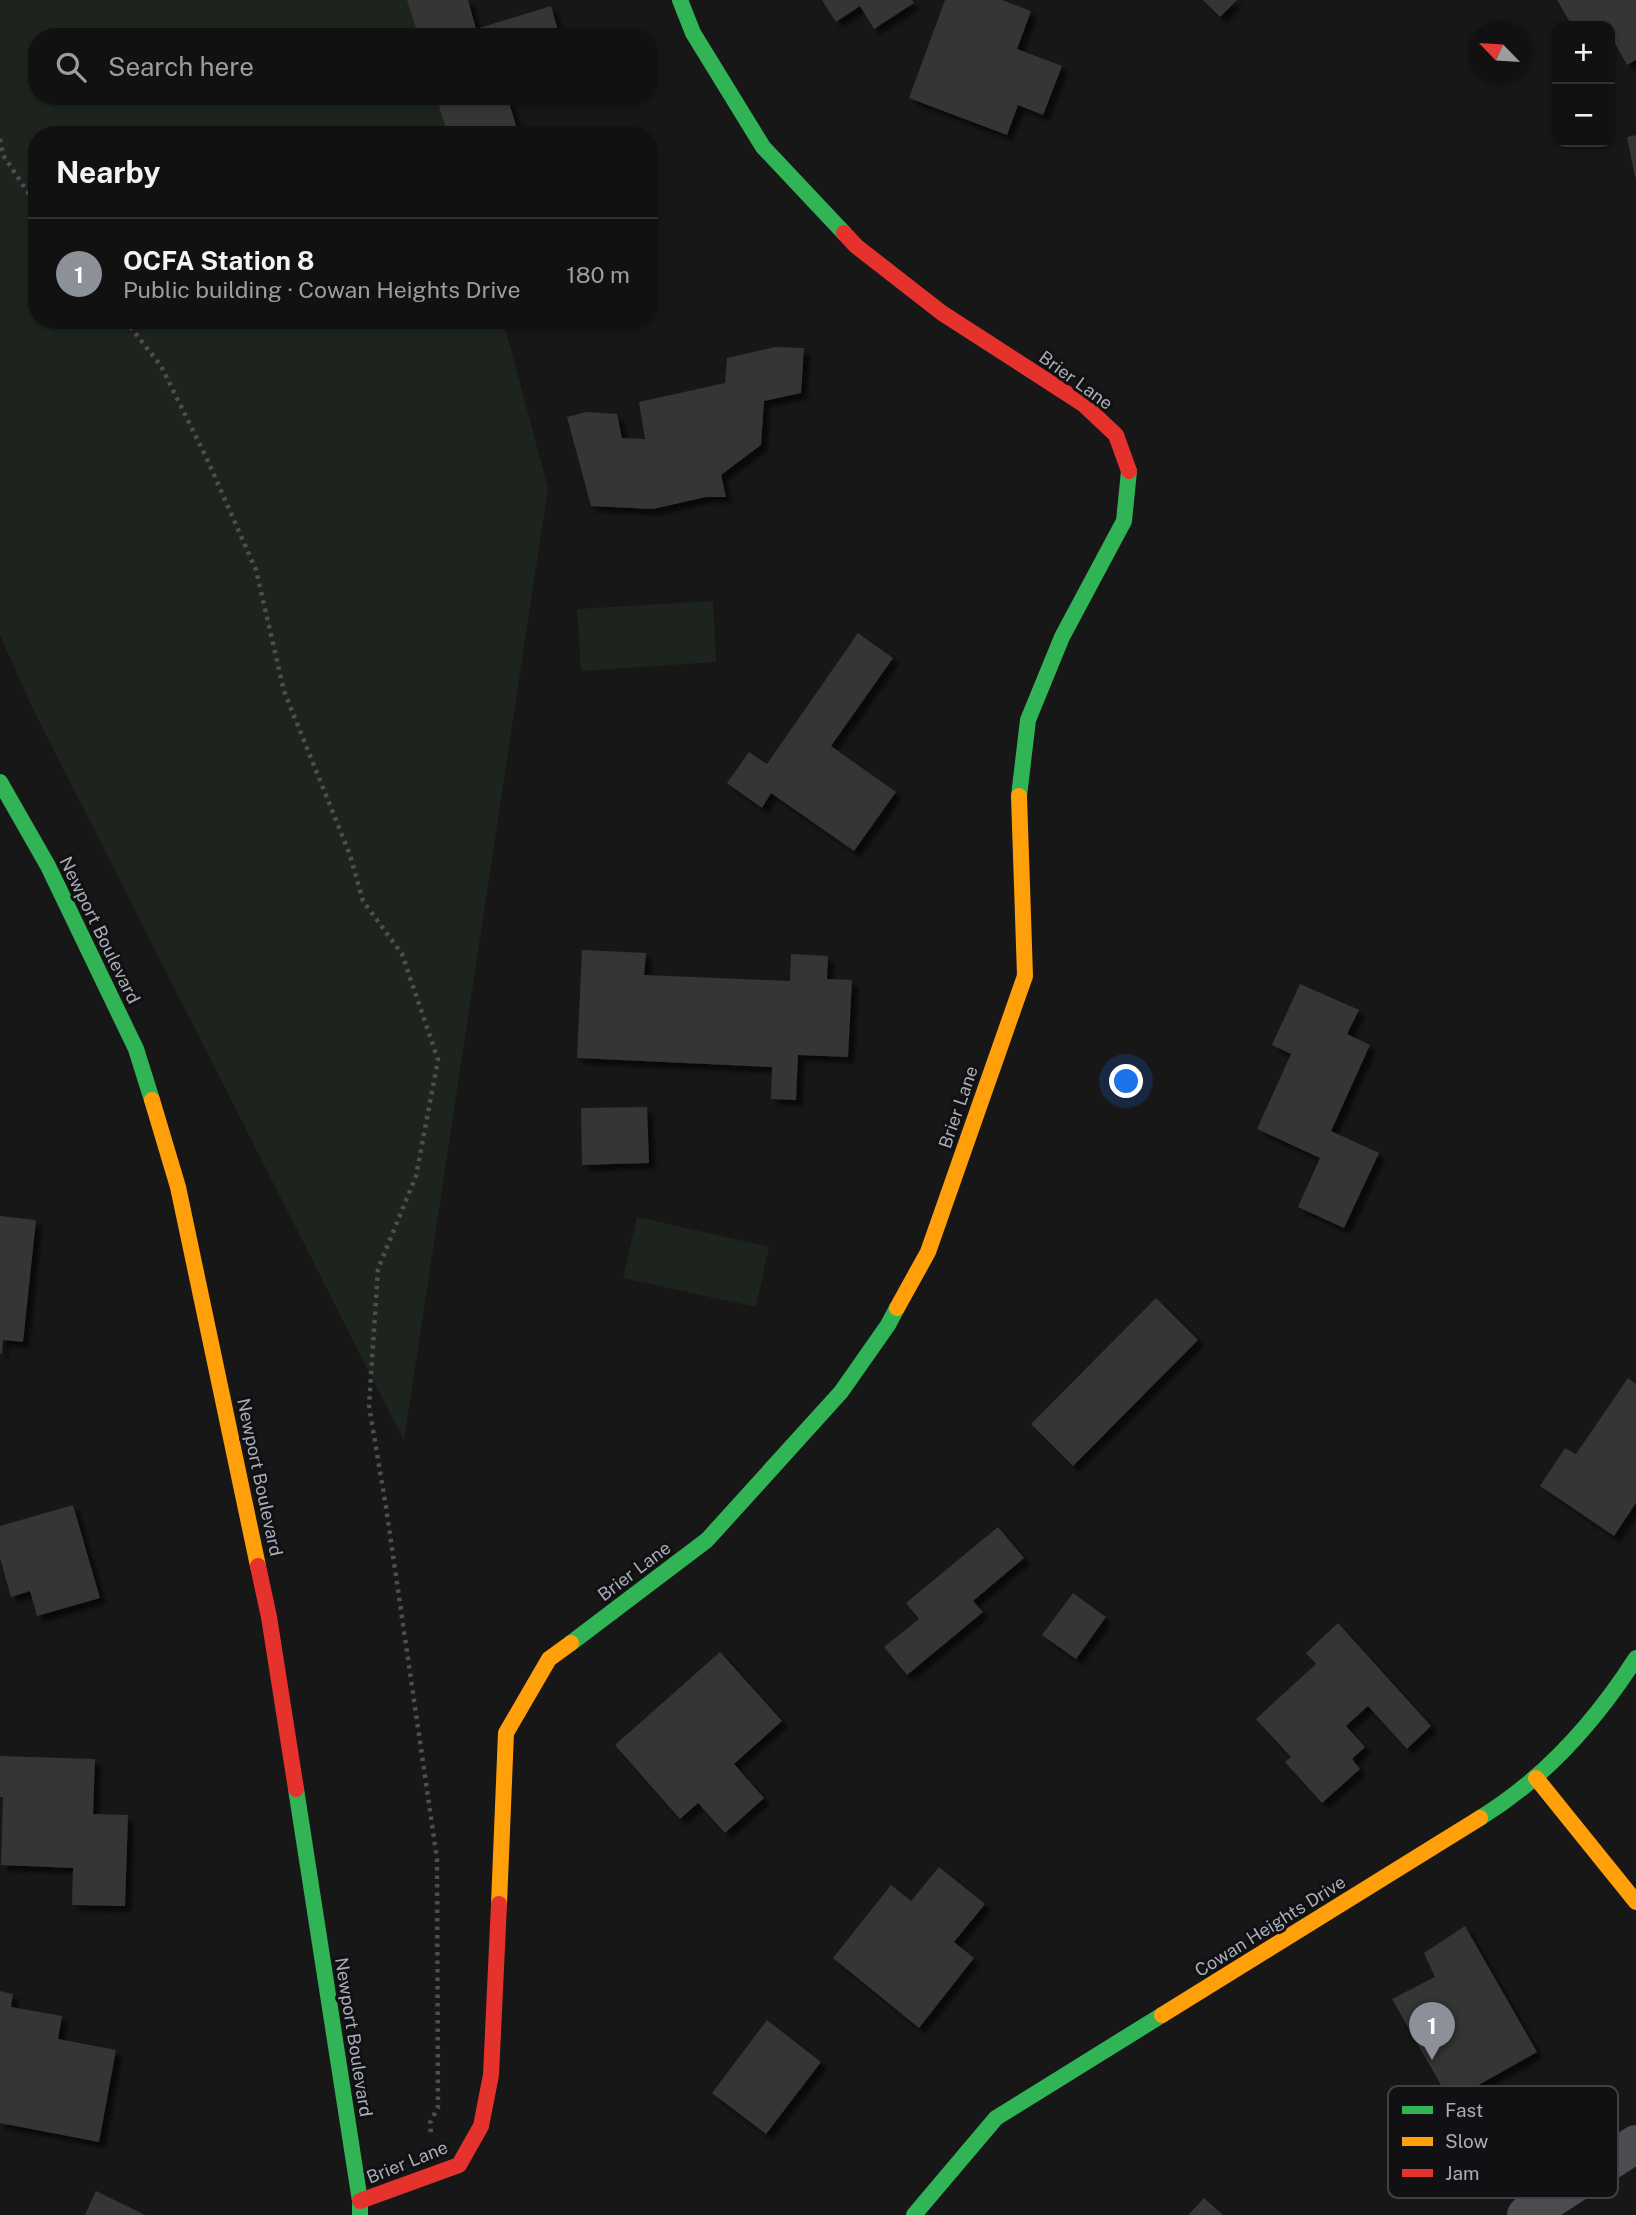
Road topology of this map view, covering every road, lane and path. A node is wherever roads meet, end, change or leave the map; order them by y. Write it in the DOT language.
graph roads {
  1 [pos="680,0"];
  2 [pos="0,139"];
  3 [pos="28,192"];
  4 [pos="132,329"];
  5 [pos="0,782"];
  6 [pos="1636,1658"];
  7 [pos="1536,1777"];
  8 [pos="1636,1902"];
  9 [pos="1636,2144"];
  10 [pos="1618,2156"];
  11 [pos="436,2173"];
  12 [pos="1552,2198"];
  13 [pos="360,2208"];
  14 [pos="914,2215"];
  15 [pos="1526,2215"];
  1 -- 11 [label="street, Brier Lane"];
  2 -- 3 [label="path"];
  4 -- 11 [label="path"];
  5 -- 13 [label="street, Newport Boulevard"];
  6 -- 7 [label="street, Cowan Heights Drive"];
  7 -- 8 [label="street"];
  7 -- 14 [label="street, Cowan Heights Drive"];
  9 -- 10 [label="street"];
  11 -- 13 [label="street, Brier Lane"];
  12 -- 15 [label="street"];
}
